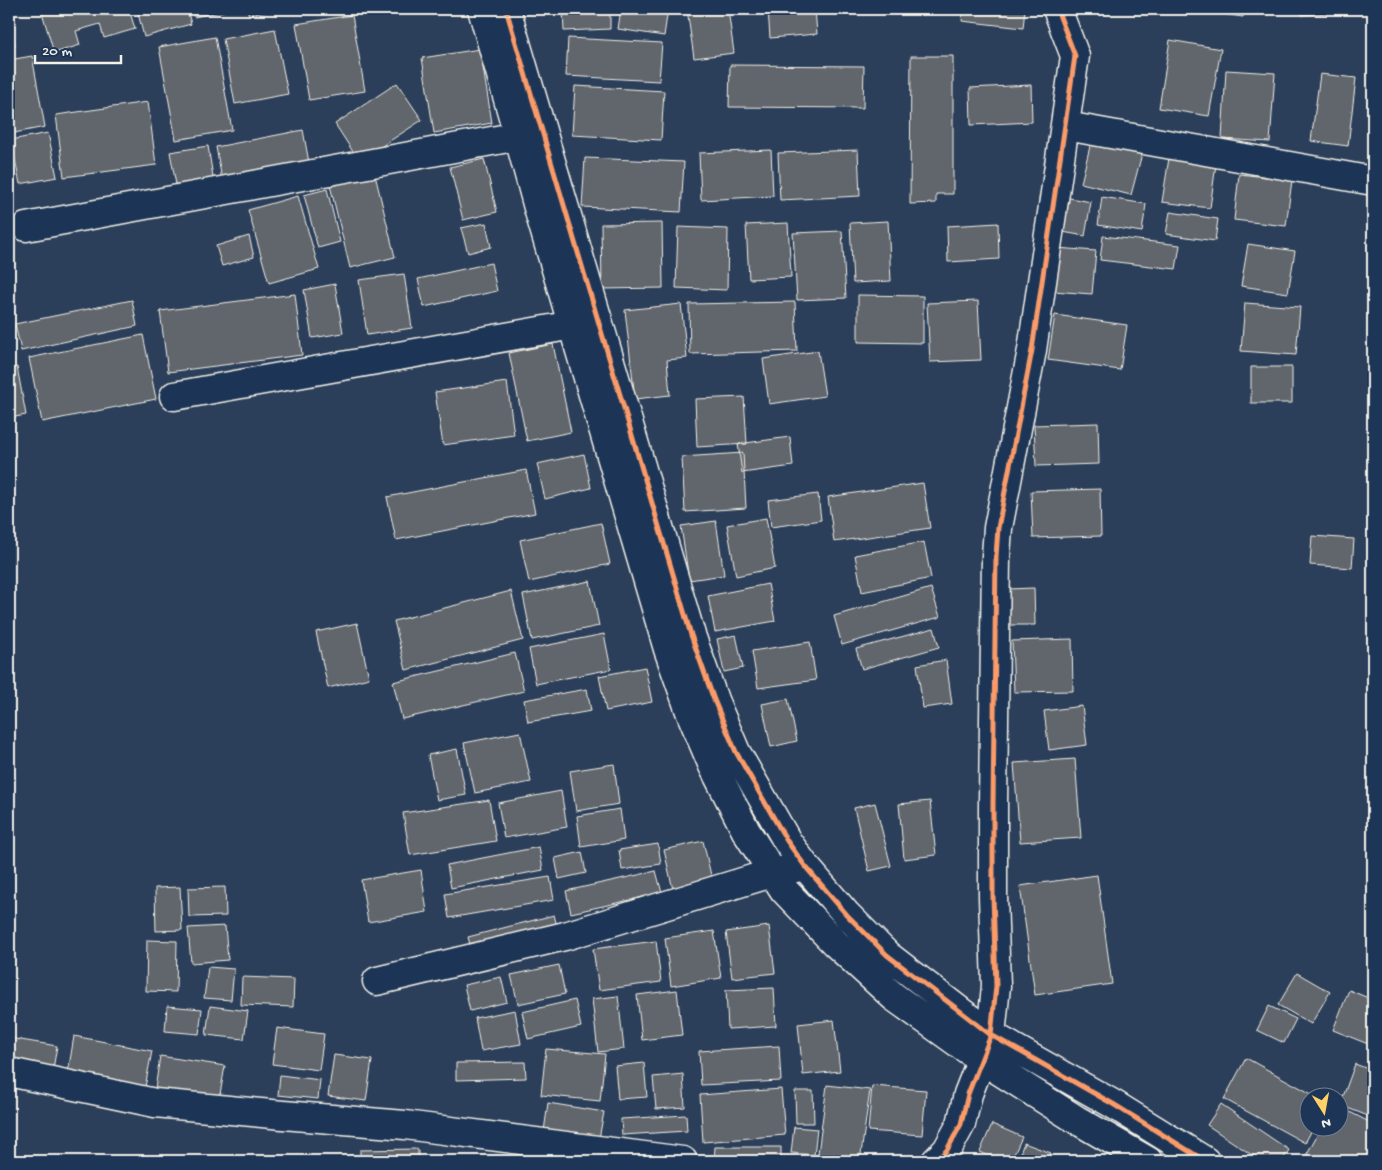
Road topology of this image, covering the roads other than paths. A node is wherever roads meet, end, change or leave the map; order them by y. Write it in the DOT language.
graph roads {
  1 [pos="482,9"];
  2 [pos="506,9"];
  3 [pos="1057,9"];
  4 [pos="1066,126"];
  5 [pos="519,136"];
  6 [pos="1373,182"];
  7 [pos="26,227"];
  8 [pos="573,325"];
  9 [pos="174,396"];
  10 [pos="805,866"];
  11 [pos="772,873"];
  12 [pos="377,982"];
  13 [pos="991,1035"];
  14 [pos="982,1060"];
  15 [pos="9,1072"];
  16 [pos="683,1161"];
  17 [pos="936,1161"];
  18 [pos="1148,1161"];
  19 [pos="1205,1161"];
  1 -- 5 [label="street"];
  2 -- 10 [label="street"];
  3 -- 4 [label="street"];
  4 -- 6 [label="street"];
  4 -- 13 [label="street"];
  5 -- 7 [label="street"];
  5 -- 8 [label="street"];
  8 -- 9 [label="street"];
  8 -- 11 [label="street"];
  10 -- 11 [label="street"];
  10 -- 13 [label="street"];
  11 -- 12 [label="street"];
  11 -- 14 [label="street"];
  13 -- 14 [label="street"];
  13 -- 19 [label="street"];
  14 -- 17 [label="street"];
  14 -- 18 [label="street"];
  15 -- 16 [label="street"];
}
